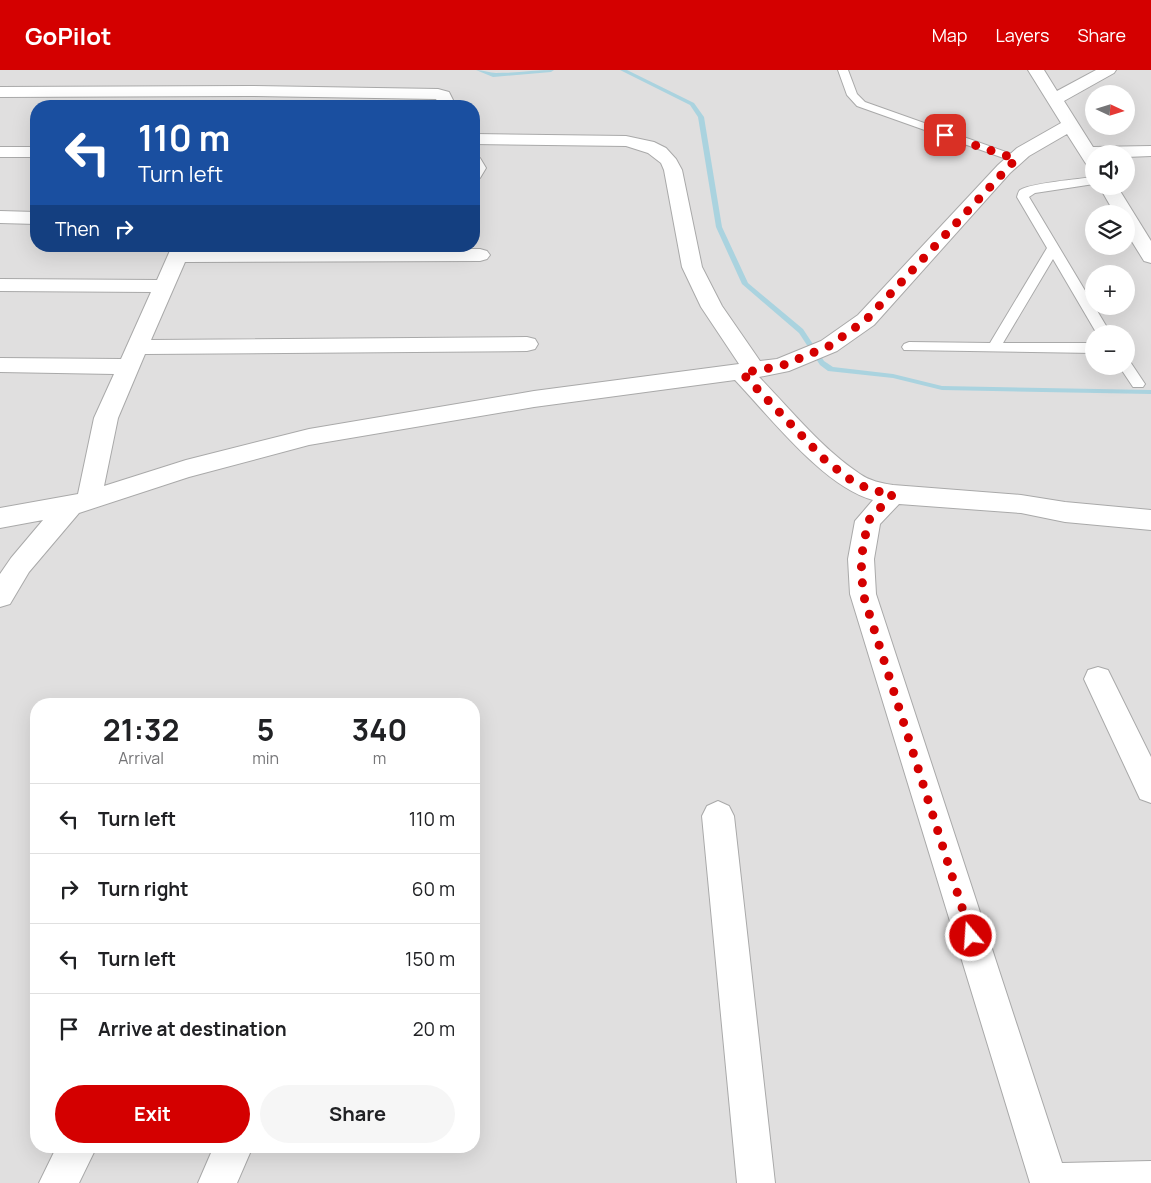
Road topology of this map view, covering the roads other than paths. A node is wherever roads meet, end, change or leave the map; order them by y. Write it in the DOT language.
graph roads {
  1 [pos="843,70"];
  2 [pos="1036,70"];
  3 [pos="1108,70"];
  4 [pos="256,76"];
  5 [pos="0,92"];
  6 [pos="246,99"];
  7 [pos="1054,99"];
  8 [pos="445,100"];
  9 [pos="1070,125"];
  10 [pos="480,140"];
  11 [pos="1085,150"];
  12 [pos="1151,151"];
  13 [pos="0,152"];
  14 [pos="30,152"];
  15 [pos="1135,153"];
  16 [pos="1016,159"];
  17 [pos="1085,182"];
  18 [pos="0,218"];
  19 [pos="30,218"];
  20 [pos="1135,231"];
  21 [pos="1053,248"];
  22 [pos="179,252"];
  23 [pos="254,252"];
  24 [pos="480,255"];
  25 [pos="1151,257"];
  26 [pos="0,284"];
  27 [pos="164,286"];
  28 [pos="1099,325"];
  29 [pos="526,344"];
  30 [pos="137,347"];
  31 [pos="909,347"];
  32 [pos="994,347"];
  33 [pos="1085,348"];
  34 [pos="0,365"];
  35 [pos="128,368"];
  36 [pos="749,372"];
  37 [pos="1132,375"];
  38 [pos="1138,384"];
  39 [pos="893,494"];
  40 [pos="80,503"];
  41 [pos="0,518"];
  42 [pos="1151,520"];
  43 [pos="0,596"];
  44 [pos="1098,679"];
  45 [pos="1151,789"];
  46 [pos="718,816"];
  47 [pos="74,1153"];
  48 [pos="231,1153"];
  49 [pos="1151,1180"];
  50 [pos="58,1183"];
  51 [pos="217,1183"];
  52 [pos="756,1183"];
  53 [pos="1049,1183"];
  54 [pos="1056,1183"];
  1 -- 16 [label="lane"];
  2 -- 7 [label="street"];
  3 -- 7 [label="street"];
  4 -- 6 [label="street"];
  5 -- 6 [label="street"];
  6 -- 8 [label="street"];
  7 -- 9 [label="street"];
  9 -- 11 [label="street"];
  9 -- 16 [label="street"];
  10 -- 36 [label="street"];
  12 -- 15 [label="street"];
  13 -- 14 [label="street"];
  16 -- 36 [label="street"];
  17 -- 21 [label="lane"];
  18 -- 19 [label="street"];
  20 -- 25 [label="street"];
  21 -- 28 [label="lane"];
  21 -- 32 [label="lane"];
  22 -- 27 [label="street"];
  23 -- 24 [label="street"];
  26 -- 27 [label="street"];
  27 -- 30 [label="street"];
  29 -- 30 [label="street"];
  30 -- 35 [label="street"];
  31 -- 32 [label="lane"];
  32 -- 33 [label="lane"];
  34 -- 35 [label="street"];
  35 -- 40 [label="street"];
  36 -- 39 [label="street"];
  36 -- 40 [label="street"];
  37 -- 38 [label="lane"];
  39 -- 42 [label="street"];
  39 -- 53 [label="street"];
  40 -- 41 [label="street"];
  40 -- 43 [label="street"];
  44 -- 45 [label="street"];
  46 -- 52 [label="street"];
  47 -- 50 [label="street"];
  48 -- 51 [label="street"];
  49 -- 54 [label="street"];
}
